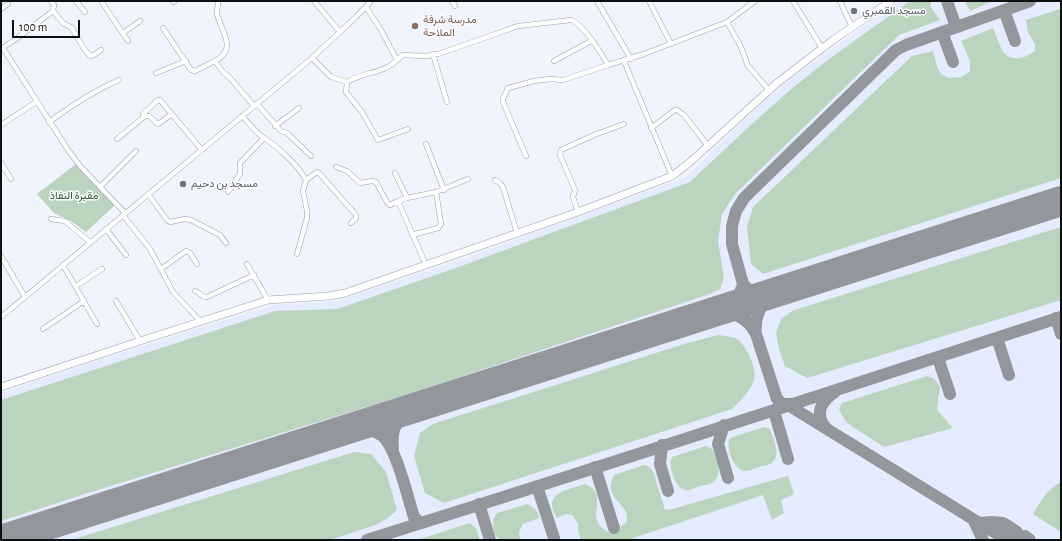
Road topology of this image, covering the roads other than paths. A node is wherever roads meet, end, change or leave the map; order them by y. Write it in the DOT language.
graph roads {
  1 [pos="51,1"];
  2 [pos="76,1"];
  3 [pos="101,1"];
  4 [pos="218,1"];
  5 [pos="314,1"];
  6 [pos="371,1"];
  7 [pos="452,1"];
  8 [pos="597,1"];
  9 [pos="649,1"];
  10 [pos="755,1"];
  11 [pos="793,1"];
  12 [pos="840,1"];
  13 [pos="891,1"];
  14 [pos="8,4"];
  15 [pos="455,6"];
  16 [pos="366,7"];
  17 [pos="1,9"];
  18 [pos="52,11"];
  19 [pos="85,12"];
  20 [pos="140,21"];
  21 [pos="727,22"];
  22 [pos="852,27"];
  23 [pos="163,28"];
  24 [pos="340,32"];
  25 [pos="122,33"];
  26 [pos="128,41"];
  27 [pos="591,41"];
  28 [pos="670,44"];
  29 [pos="822,48"];
  30 [pos="2,49"];
  31 [pos="101,50"];
  32 [pos="434,54"];
  33 [pos="312,58"];
  34 [pos="631,59"];
  35 [pos="397,60"];
  36 [pos="186,61"];
  37 [pos="215,61"];
  38 [pos="554,61"];
  39 [pos="624,61"];
  40 [pos="608,65"];
  41 [pos="156,72"];
  42 [pos="119,80"];
  43 [pos="347,82"];
  44 [pos="769,90"];
  45 [pos="36,102"];
  46 [pos="447,102"];
  47 [pos="256,105"];
  48 [pos="298,108"];
  49 [pos="172,114"];
  50 [pos="145,116"];
  51 [pos="242,116"];
  52 [pos="49,122"];
  53 [pos="624,124"];
  54 [pos="1,125"];
  55 [pos="275,126"];
  56 [pos="652,128"];
  57 [pos="408,129"];
  58 [pos="264,138"];
  59 [pos="117,139"];
  60 [pos="426,144"];
  61 [pos="708,146"];
  62 [pos="201,149"];
  63 [pos="136,150"];
  64 [pos="311,156"];
  65 [pos="526,156"];
  66 [pos="1,163"];
  67 [pos="336,168"];
  68 [pos="395,173"];
  69 [pos="672,176"];
  70 [pos="11,179"];
  71 [pos="468,179"];
  72 [pos="306,180"];
  73 [pos="495,180"];
  74 [pos="100,187"];
  75 [pos="444,190"];
  76 [pos="228,192"];
  77 [pos="436,192"];
  78 [pos="148,194"];
  79 [pos="407,198"];
  80 [pos="398,201"];
  81 [pos="578,212"];
  82 [pos="124,214"];
  83 [pos="51,219"];
  84 [pos="350,223"];
  85 [pos="106,229"];
  86 [pos="517,233"];
  87 [pos="412,235"];
  88 [pos="90,242"];
  89 [pos="226,243"];
  90 [pos="297,254"];
  91 [pos="126,255"];
  92 [pos="1,256"];
  93 [pos="197,264"];
  94 [pos="247,264"];
  95 [pos="63,265"];
  96 [pos="426,265"];
  97 [pos="102,269"];
  98 [pos="161,269"];
  99 [pos="254,274"];
  100 [pos="76,286"];
  101 [pos="195,291"];
  102 [pos="25,297"];
  103 [pos="268,300"];
  104 [pos="84,301"];
  105 [pos="116,301"];
  106 [pos="1,317"];
  107 [pos="200,321"];
  108 [pos="97,324"];
  109 [pos="43,329"];
  110 [pos="140,341"];
  111 [pos="1,387"];
  1 -- 18 [label="street"];
  2 -- 19 [label="street"];
  3 -- 25 [label="street"];
  4 -- 37 [label="street"];
  5 -- 24 [label="street"];
  6 -- 16 [label="street"];
  7 -- 15 [label="street"];
  8 -- 34 [label="street"];
  9 -- 28 [label="street"];
  10 -- 21 [label="street"];
  11 -- 29 [label="street"];
  12 -- 22 [label="street"];
  13 -- 22 [label="main road"];
  14 -- 17 [label="street"];
  16 -- 24 [label="street"];
  16 -- 35 [label="street"];
  18 -- 30 [label="street"];
  18 -- 31 [label="street"];
  20 -- 25 [label="street"];
  21 -- 28 [label="street"];
  21 -- 44 [label="street"];
  22 -- 29 [label="main road"];
  23 -- 36 [label="street"];
  24 -- 33 [label="street"];
  25 -- 26 [label="street"];
  27 -- 32 [label="street"];
  27 -- 38 [label="street"];
  27 -- 40 [label="street"];
  28 -- 34 [label="street"];
  29 -- 44 [label="main road"];
  30 -- 45 [label="street"];
  32 -- 35 [label="street"];
  32 -- 46 [label="street"];
  33 -- 43 [label="street"];
  33 -- 47 [label="street"];
  34 -- 39 [label="street"];
  35 -- 43 [label="street"];
  36 -- 37 [label="street"];
  36 -- 41 [label="street"];
  37 -- 47 [label="street"];
  39 -- 40 [label="street"];
  39 -- 56 [label="street"];
  40 -- 65 [label="street"];
  42 -- 52 [label="street"];
  43 -- 57 [label="street"];
  44 -- 61 [label="main road"];
  45 -- 52 [label="street"];
  45 -- 54 [label="street"];
  47 -- 51 [label="street"];
  47 -- 55 [label="street"];
  48 -- 55 [label="street"];
  49 -- 50 [label="street"];
  49 -- 50 [label="street"];
  49 -- 62 [label="street"];
  50 -- 59 [label="street"];
  51 -- 58 [label="street"];
  51 -- 62 [label="street"];
  52 -- 74 [label="street"];
  53 -- 81 [label="street"];
  55 -- 64 [label="street"];
  56 -- 61 [label="street"];
  56 -- 69 [label="street"];
  58 -- 72 [label="street"];
  58 -- 76 [label="street"];
  60 -- 75 [label="street"];
  61 -- 69 [label="main road"];
  62 -- 78 [label="street"];
  63 -- 74 [label="street"];
  66 -- 70 [label="street"];
  67 -- 80 [label="street"];
  68 -- 79 [label="street"];
  69 -- 81 [label="main road"];
  71 -- 75 [label="street"];
  72 -- 84 [label="street"];
  72 -- 90 [label="street"];
  73 -- 86 [label="street"];
  74 -- 82 [label="street"];
  75 -- 77 [label="street"];
  77 -- 79 [label="street"];
  77 -- 87 [label="street"];
  78 -- 82 [label="street"];
  78 -- 89 [label="street"];
  79 -- 80 [label="street"];
  80 -- 87 [label="street"];
  81 -- 86 [label="main road"];
  82 -- 85 [label="street"];
  82 -- 98 [label="street"];
  83 -- 88 [label="street"];
  85 -- 88 [label="street"];
  85 -- 91 [label="street"];
  86 -- 96 [label="main road"];
  87 -- 96 [label="street"];
  88 -- 95 [label="street"];
  92 -- 102 [label="street"];
  93 -- 98 [label="street"];
  94 -- 99 [label="street"];
  95 -- 100 [label="street"];
  95 -- 102 [label="street"];
  96 -- 103 [label="main road"];
  97 -- 100 [label="street"];
  98 -- 107 [label="street"];
  99 -- 101 [label="street"];
  99 -- 103 [label="street"];
  100 -- 104 [label="street"];
  102 -- 106 [label="street"];
  103 -- 107 [label="main road"];
  104 -- 108 [label="street"];
  104 -- 109 [label="street"];
  105 -- 110 [label="street"];
  107 -- 110 [label="main road"];
  110 -- 111 [label="main road"];
}
